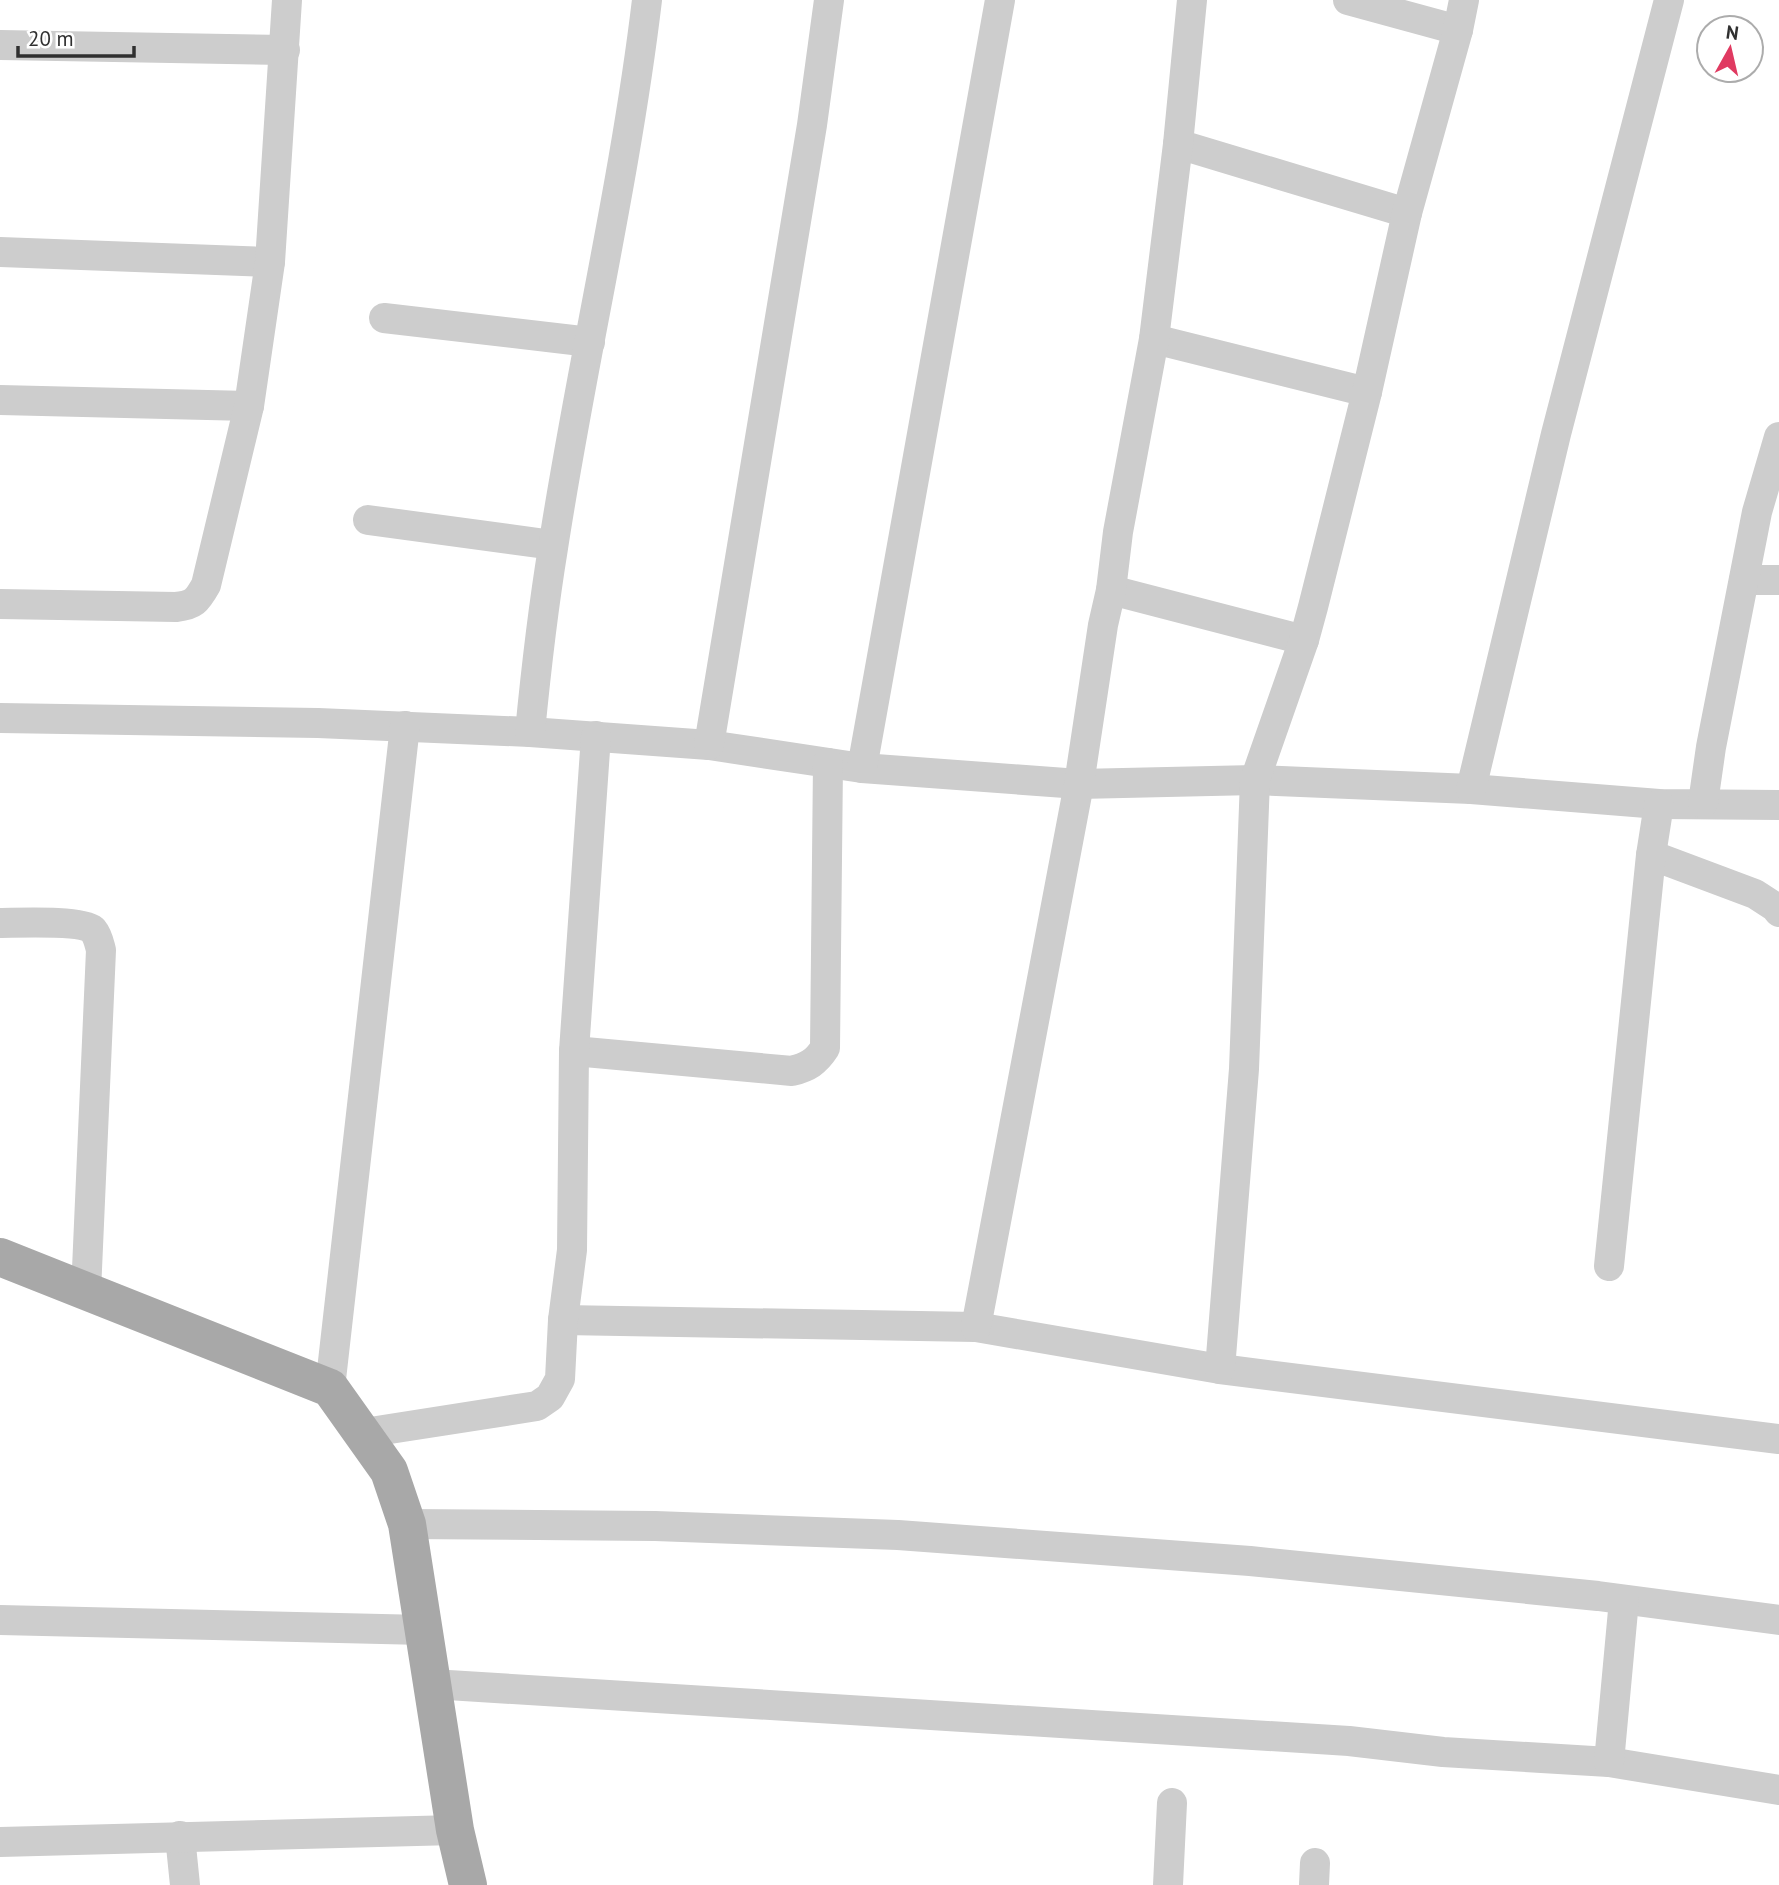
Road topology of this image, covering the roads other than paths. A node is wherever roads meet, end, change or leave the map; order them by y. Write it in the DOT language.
graph roads {
  1 [pos="287,0"];
  2 [pos="647,0"];
  3 [pos="829,0"];
  4 [pos="1000,0"];
  5 [pos="1192,0"];
  6 [pos="1348,0"];
  7 [pos="1464,0"];
  8 [pos="1669,0"];
  9 [pos="1458,30"];
  10 [pos="0,45"];
  11 [pos="285,50"];
  12 [pos="1178,144"];
  13 [pos="1408,213"];
  14 [pos="0,252"];
  15 [pos="270,262"];
  16 [pos="384,318"];
  17 [pos="1153,339"];
  18 [pos="590,342"];
  19 [pos="1367,392"];
  20 [pos="0,400"];
  21 [pos="249,406"];
  22 [pos="1779,437"];
  23 [pos="368,520"];
  24 [pos="553,545"];
  25 [pos="1744,580"];
  26 [pos="1779,580"];
  27 [pos="1111,590"];
  28 [pos="0,604"];
  29 [pos="1304,640"];
  30 [pos="0,718"];
  31 [pos="405,726"];
  32 [pos="530,732"];
  33 [pos="596,736"];
  34 [pos="709,745"];
  35 [pos="828,763"];
  36 [pos="862,768"];
  37 [pos="1255,780"];
  38 [pos="1079,784"];
  39 [pos="1471,789"];
  40 [pos="1703,803"];
  41 [pos="1659,804"];
  42 [pos="1779,805"];
  43 [pos="1651,855"];
  44 [pos="1779,912"];
  45 [pos="0,923"];
  46 [pos="574,1051"];
  47 [pos="0,1257"];
  48 [pos="1609,1266"];
  49 [pos="86,1292"];
  50 [pos="563,1320"];
  51 [pos="976,1327"];
  52 [pos="1220,1369"];
  53 [pos="330,1388"];
  54 [pos="364,1433"];
  55 [pos="1779,1439"];
  56 [pos="407,1524"];
  57 [pos="1624,1600"];
  58 [pos="0,1620"];
  59 [pos="1779,1620"];
  60 [pos="424,1630"];
  61 [pos="432,1684"];
  62 [pos="1609,1762"];
  63 [pos="1779,1790"];
  64 [pos="1172,1803"];
  65 [pos="455,1830"];
  66 [pos="180,1836"];
  67 [pos="0,1842"];
  68 [pos="185,1885"];
  69 [pos="468,1885"];
  70 [pos="1168,1885"];
  1 -- 11 [label="street"];
  2 -- 18 [label="street"];
  3 -- 34 [label="street"];
  4 -- 36 [label="street"];
  5 -- 12 [label="street"];
  6 -- 9 [label="street"];
  7 -- 9 [label="street"];
  8 -- 39 [label="street"];
  9 -- 13 [label="street"];
  10 -- 11 [label="street"];
  11 -- 15 [label="street"];
  12 -- 13 [label="street"];
  12 -- 17 [label="street"];
  13 -- 19 [label="street"];
  14 -- 15 [label="street"];
  15 -- 21 [label="street"];
  16 -- 18 [label="street"];
  17 -- 19 [label="street"];
  17 -- 27 [label="street"];
  18 -- 24 [label="street"];
  19 -- 29 [label="street"];
  20 -- 21 [label="street"];
  21 -- 28 [label="street"];
  22 -- 25 [label="street"];
  23 -- 24 [label="street"];
  24 -- 32 [label="street"];
  25 -- 26 [label="street"];
  25 -- 40 [label="street"];
  27 -- 29 [label="street"];
  27 -- 38 [label="street"];
  29 -- 37 [label="street"];
  30 -- 31 [label="street"];
  31 -- 32 [label="street"];
  31 -- 53 [label="street"];
  32 -- 33 [label="street"];
  33 -- 34 [label="street"];
  33 -- 46 [label="street"];
  34 -- 35 [label="street"];
  35 -- 36 [label="street"];
  35 -- 46 [label="street"];
  36 -- 38 [label="street"];
  37 -- 38 [label="street"];
  37 -- 39 [label="street"];
  37 -- 52 [label="street"];
  38 -- 51 [label="street"];
  39 -- 41 [label="street"];
  40 -- 41 [label="street"];
  40 -- 42 [label="street"];
  41 -- 43 [label="street"];
  43 -- 44 [label="street"];
  43 -- 48 [label="street"];
  45 -- 49 [label="street"];
  46 -- 50 [label="street"];
  47 -- 49 [label="main road"];
  49 -- 53 [label="main road"];
  50 -- 51 [label="street"];
  50 -- 54 [label="street"];
  51 -- 52 [label="street"];
  52 -- 55 [label="street"];
  53 -- 54 [label="main road"];
  54 -- 56 [label="main road"];
  56 -- 57 [label="street"];
  56 -- 60 [label="main road"];
  57 -- 59 [label="street"];
  57 -- 62 [label="street"];
  58 -- 60 [label="street"];
  60 -- 61 [label="main road"];
  61 -- 62 [label="street"];
  61 -- 65 [label="main road"];
  62 -- 63 [label="street"];
  64 -- 70 [label="street"];
  65 -- 66 [label="street"];
  65 -- 69 [label="main road"];
  66 -- 67 [label="street"];
  66 -- 68 [label="street"];
}
